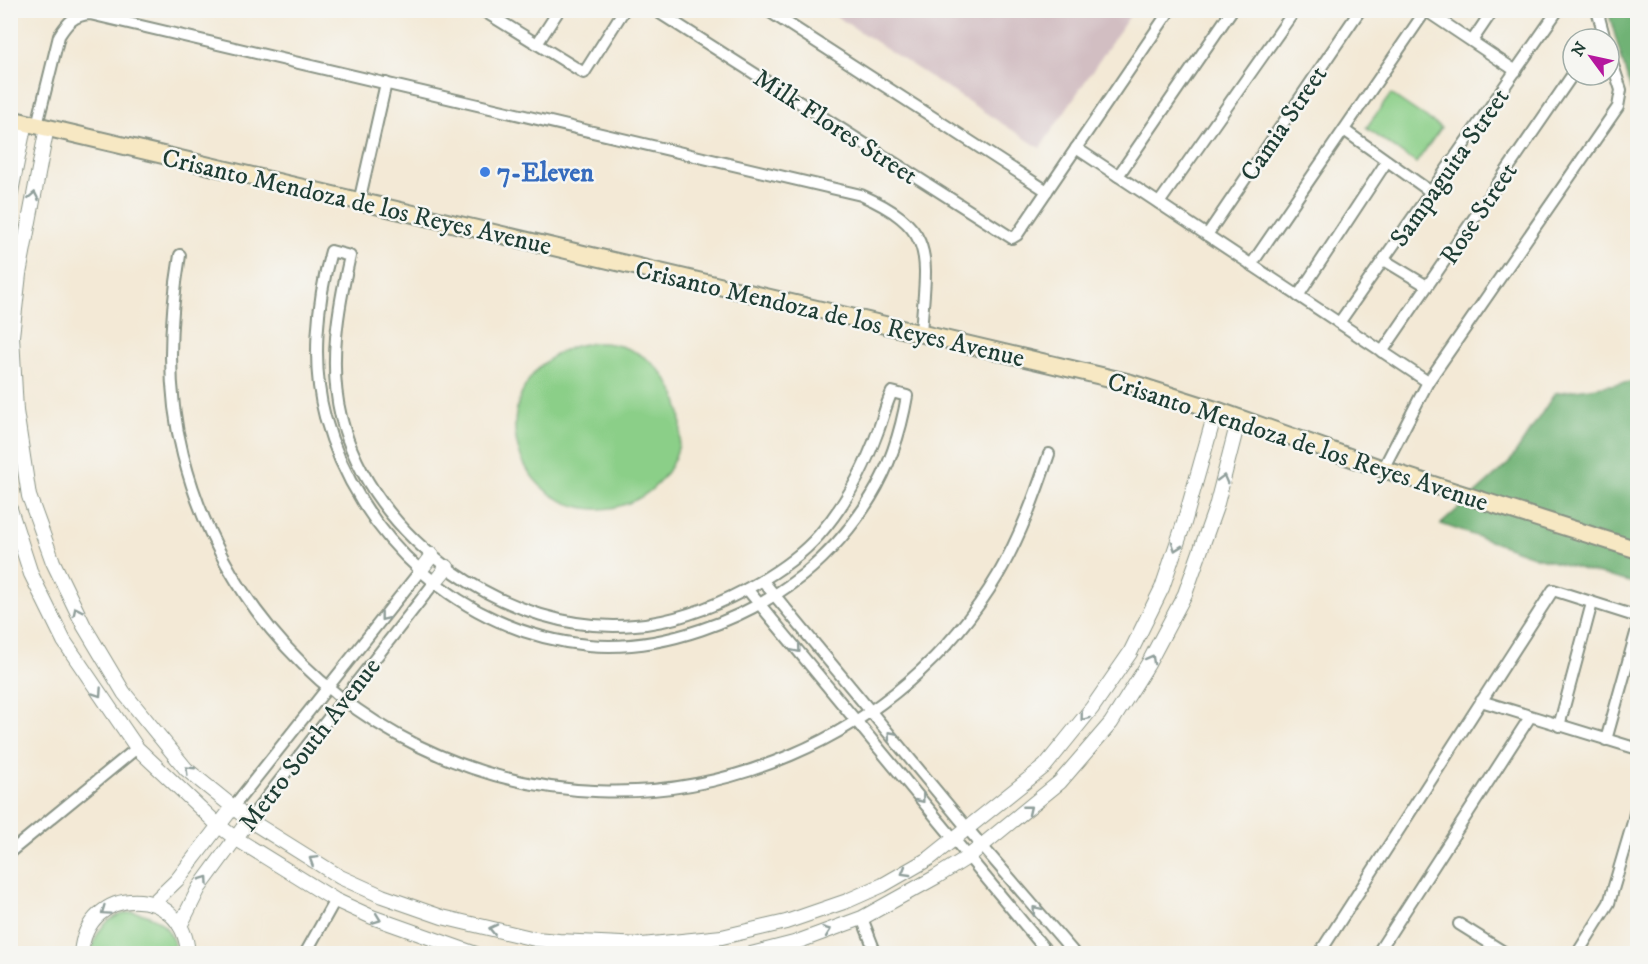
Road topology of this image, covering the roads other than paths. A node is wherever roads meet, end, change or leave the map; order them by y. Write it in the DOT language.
graph roads {
  1 [pos="559,10"];
  2 [pos="624,10"];
  3 [pos="655,10"];
  4 [pos="767,10"];
  5 [pos="1170,10"];
  6 [pos="1232,10"];
  7 [pos="1295,10"];
  8 [pos="1360,10"];
  9 [pos="1493,10"];
  10 [pos="1558,10"];
  11 [pos="1597,10"];
  12 [pos="1425,11"];
  13 [pos="490,13"];
  14 [pos="1600,27"];
  15 [pos="1472,41"];
  16 [pos="537,44"];
  17 [pos="1516,71"];
  18 [pos="386,84"];
  19 [pos="1564,87"];
  20 [pos="1620,87"];
  21 [pos="30,123"];
  22 [pos="1344,130"];
  23 [pos="1076,148"];
  24 [pos="1387,161"];
  25 [pos="1118,176"];
  26 [pos="1047,191"];
  27 [pos="1431,192"];
  28 [pos="10,197"];
  29 [pos="359,202"];
  30 [pos="1159,203"];
  31 [pos="1207,235"];
  32 [pos="180,255"];
  33 [pos="1384,260"];
  34 [pos="1251,265"];
  35 [pos="1427,286"];
  36 [pos="1298,296"];
  37 [pos="1339,323"];
  38 [pos="921,334"];
  39 [pos="1382,352"];
  40 [pos="1428,382"];
  41 [pos="1216,410"];
  42 [pos="1239,418"];
  43 [pos="1049,454"];
  44 [pos="1383,468"];
  45 [pos="10,509"];
  46 [pos="1638,550"];
  47 [pos="432,555"];
  48 [pos="447,567"];
  49 [pos="420,571"];
  50 [pos="762,580"];
  51 [pos="434,583"];
  52 [pos="747,589"];
  53 [pos="774,595"];
  54 [pos="1592,603"];
  55 [pos="760,604"];
  56 [pos="1638,616"];
  57 [pos="1638,626"];
  58 [pos="327,688"];
  59 [pos="343,700"];
  60 [pos="1481,701"];
  61 [pos="871,711"];
  62 [pos="1530,717"];
  63 [pos="857,721"];
  64 [pos="1559,726"];
  65 [pos="1606,740"];
  66 [pos="137,748"];
  67 [pos="1638,749"];
  68 [pos="1638,799"];
  69 [pos="233,807"];
  70 [pos="249,820"];
  71 [pos="1635,823"];
  72 [pos="218,825"];
  73 [pos="968,829"];
  74 [pos="235,838"];
  75 [pos="954,840"];
  76 [pos="13,845"];
  77 [pos="982,846"];
  78 [pos="968,857"];
  79 [pos="335,900"];
  80 [pos="153,903"];
  81 [pos="862,918"];
  82 [pos="1459,924"];
  83 [pos="180,926"];
  84 [pos="81,954"];
  85 [pos="188,954"];
  86 [pos="305,954"];
  87 [pos="476,954"];
  88 [pos="751,954"];
  89 [pos="876,954"];
  90 [pos="1049,954"];
  91 [pos="1075,954"];
  92 [pos="1319,954"];
  93 [pos="1377,954"];
  94 [pos="1507,954"];
  95 [pos="1577,954"];
  1 -- 16 [label="street"];
  2 -- 16 [label="street"];
  3 -- 26 [label="street, Milk Flores Street"];
  4 -- 26 [label="street"];
  5 -- 23 [label="street"];
  6 -- 25 [label="street"];
  7 -- 30 [label="street"];
  8 -- 31 [label="street, Camia Street"];
  9 -- 15 [label="street"];
  10 -- 17 [label="street, Sampaguita Street"];
  11 -- 14 [label="street"];
  12 -- 15 [label="street"];
  12 -- 22 [label="street"];
  13 -- 16 [label="street"];
  15 -- 17 [label="street"];
  17 -- 27 [label="street, Sampaguita Street"];
  18 -- 21 [label="street"];
  18 -- 29 [label="street"];
  18 -- 38 [label="street"];
  19 -- 35 [label="street, Rose Street"];
  20 -- 40 [label="street"];
  21 -- 28 [label="street"];
  21 -- 29 [label="main road, Crisanto Mendoza de los Reyes Avenue"];
  69 -- 21 [label="street, one-way"];
  22 -- 24 [label="street"];
  22 -- 34 [label="street"];
  23 -- 25 [label="street"];
  23 -- 26 [label="street"];
  24 -- 27 [label="street"];
  24 -- 36 [label="street"];
  25 -- 30 [label="street"];
  27 -- 33 [label="street, Sampaguita Street"];
  29 -- 38 [label="main road, Crisanto Mendoza de los Reyes Avenue"];
  30 -- 31 [label="street"];
  31 -- 34 [label="street"];
  32 -- 58 [label="street"];
  33 -- 35 [label="street"];
  33 -- 37 [label="street, Sampaguita Street"];
  34 -- 36 [label="street"];
  35 -- 39 [label="street, Rose Street"];
  36 -- 37 [label="street"];
  37 -- 39 [label="street"];
  38 -- 41 [label="main road, Crisanto Mendoza de los Reyes Avenue"];
  39 -- 40 [label="street"];
  40 -- 44 [label="street"];
  41 -- 42 [label="main road, Crisanto Mendoza de los Reyes Avenue"];
  41 -- 73 [label="street, one-way"];
  42 -- 44 [label="main road, Crisanto Mendoza de los Reyes Avenue"];
  77 -- 42 [label="street, one-way"];
  43 -- 61 [label="street"];
  44 -- 46 [label="main road, Crisanto Mendoza de los Reyes Avenue"];
  45 -- 66 [label="street, one-way"];
  47 -- 48 [label="street"];
  47 -- 49 [label="street, Metro South Avenue"];
  47 -- 49 [label="street"];
  48 -- 51 [label="street, Metro South Avenue"];
  48 -- 52 [label="street"];
  49 -- 51 [label="street"];
  49 -- 58 [label="street, Metro South Avenue, one-way"];
  50 -- 52 [label="street"];
  50 -- 53 [label="street"];
  50 -- 53 [label="street"];
  51 -- 55 [label="street"];
  51 -- 59 [label="street, Metro South Avenue"];
  52 -- 55 [label="street"];
  53 -- 55 [label="street"];
  53 -- 61 [label="street"];
  54 -- 56 [label="street"];
  54 -- 60 [label="street"];
  54 -- 64 [label="street"];
  55 -- 63 [label="street, one-way"];
  57 -- 65 [label="street"];
  58 -- 59 [label="street"];
  58 -- 69 [label="street, Metro South Avenue"];
  59 -- 63 [label="street"];
  59 -- 70 [label="street, Metro South Avenue"];
  60 -- 62 [label="street"];
  60 -- 92 [label="street"];
  61 -- 63 [label="street"];
  73 -- 61 [label="street, one-way"];
  62 -- 64 [label="street"];
  62 -- 93 [label="street"];
  63 -- 75 [label="street, one-way"];
  64 -- 65 [label="street"];
  65 -- 67 [label="street"];
  66 -- 72 [label="street"];
  66 -- 76 [label="street"];
  68 -- 71 [label="street"];
  69 -- 70 [label="street"];
  69 -- 72 [label="street, Metro South Avenue"];
  70 -- 74 [label="street, Metro South Avenue"];
  75 -- 70 [label="street, one-way"];
  71 -- 95 [label="street"];
  72 -- 74 [label="street"];
  72 -- 80 [label="street, Metro South Avenue"];
  73 -- 75 [label="street"];
  73 -- 77 [label="street"];
  74 -- 79 [label="street"];
  83 -- 74 [label="street, Metro South Avenue, one-way"];
  75 -- 78 [label="street"];
  77 -- 78 [label="street"];
  91 -- 77 [label="street, one-way"];
  78 -- 81 [label="street"];
  78 -- 90 [label="street"];
  79 -- 86 [label="street"];
  79 -- 87 [label="street, one-way"];
  80 -- 83 [label="street"];
  80 -- 84 [label="street, one-way"];
  88 -- 81 [label="street, one-way"];
  81 -- 89 [label="street"];
  82 -- 94 [label="street"];
  83 -- 85 [label="street"];
}
